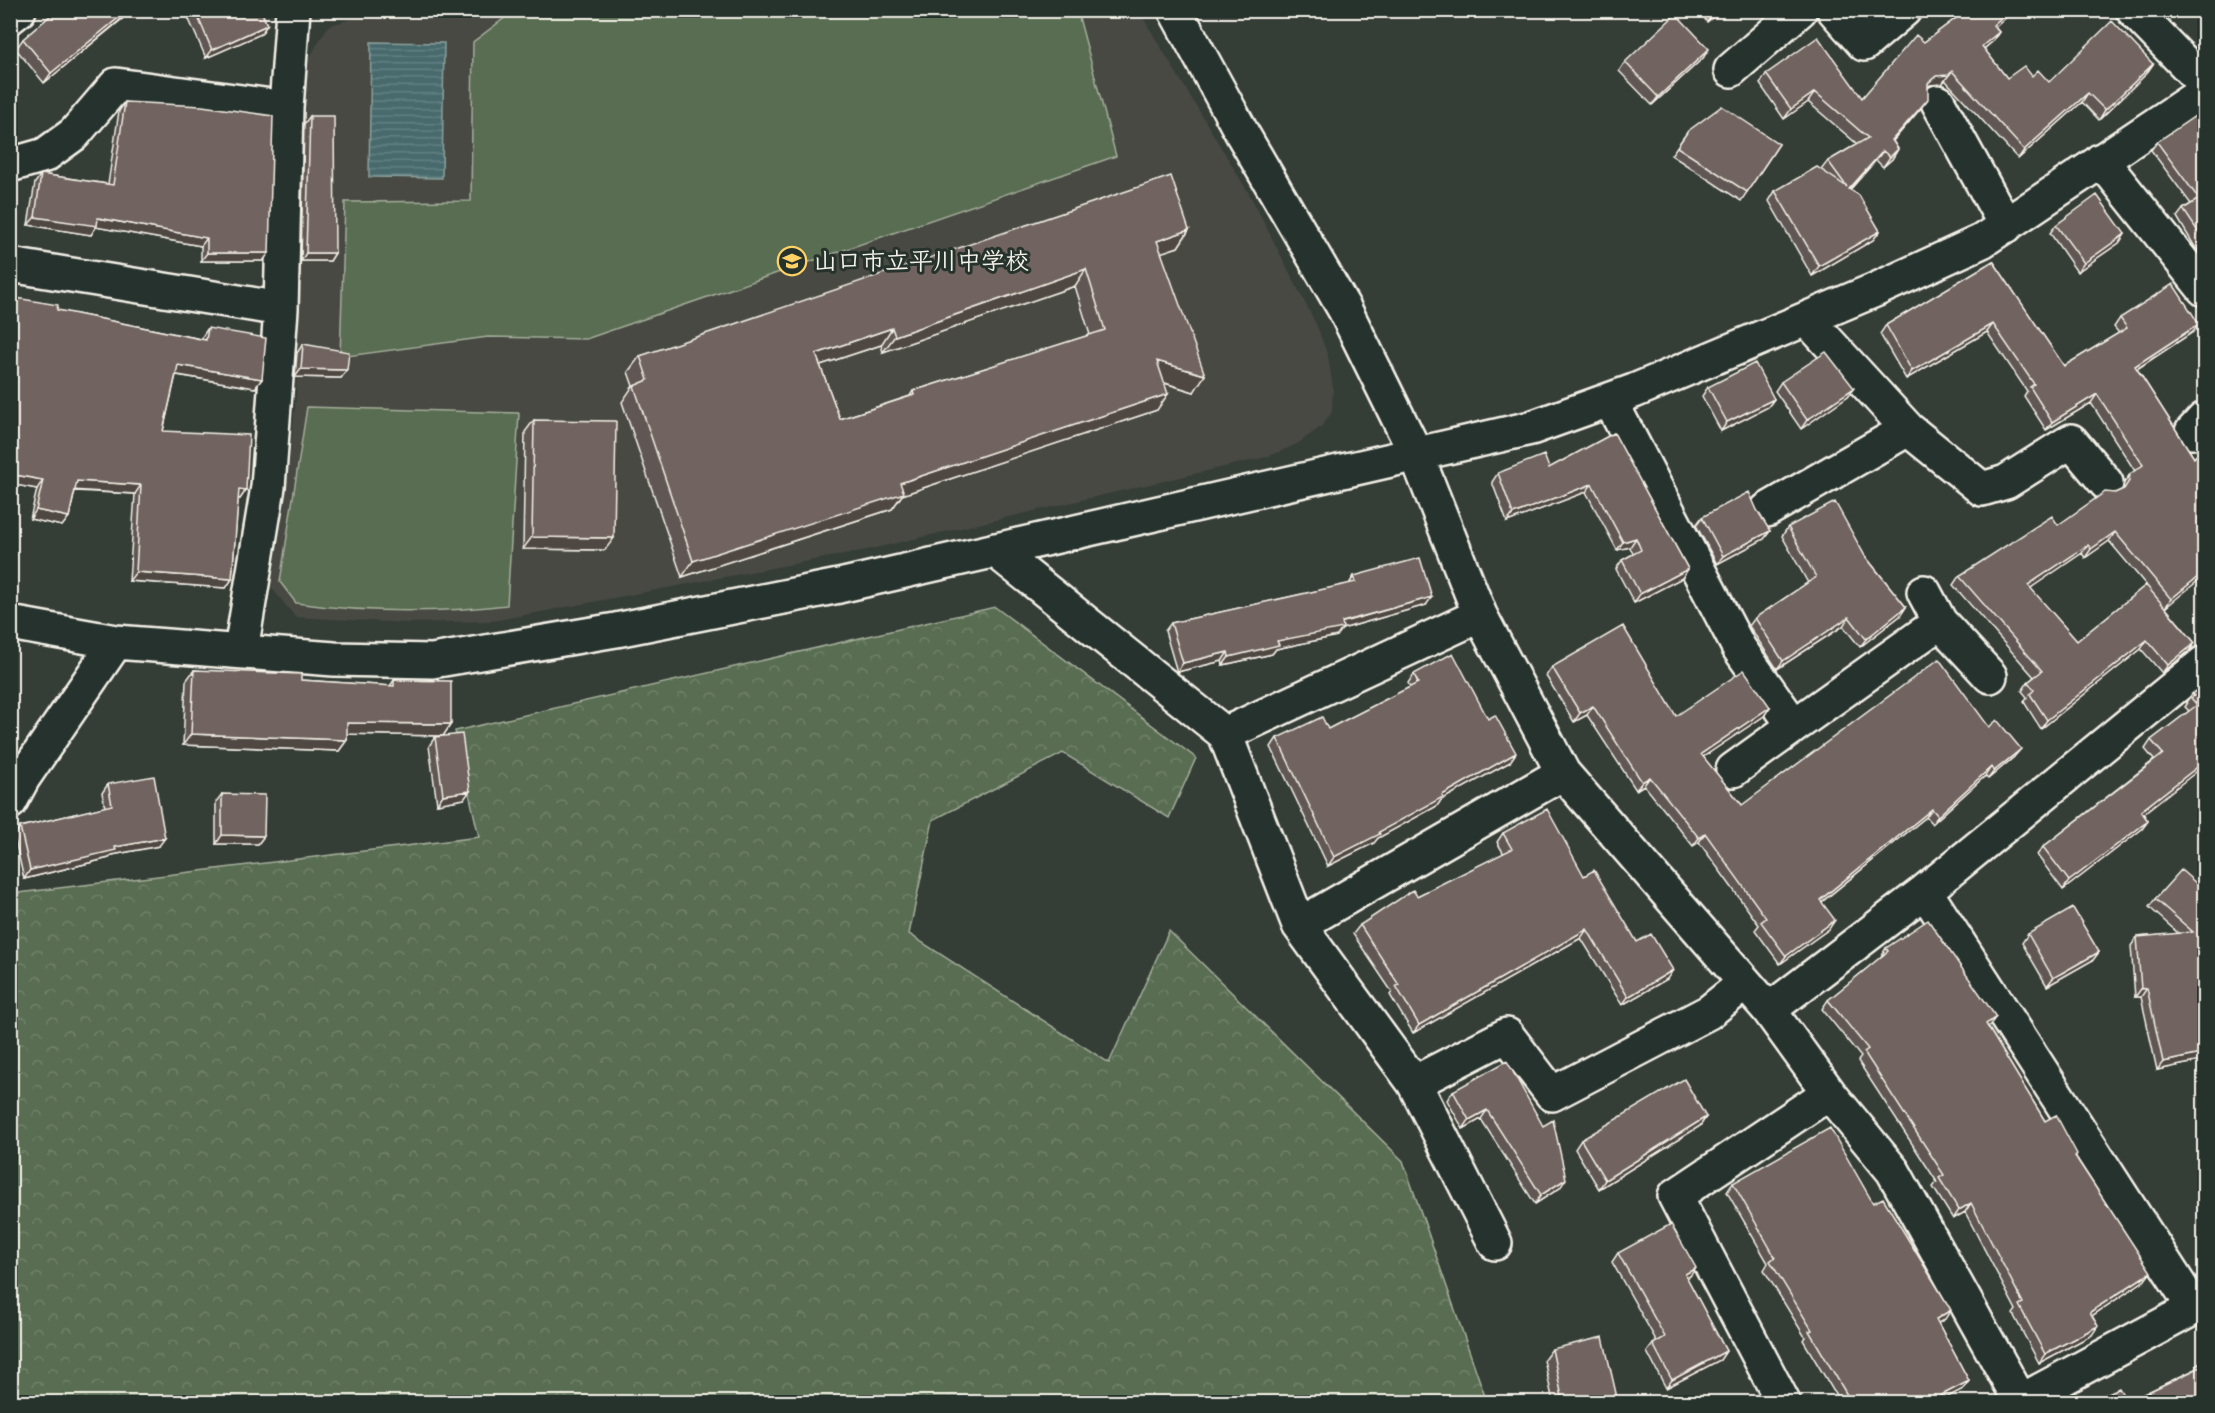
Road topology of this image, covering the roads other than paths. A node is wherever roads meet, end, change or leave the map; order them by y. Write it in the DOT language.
graph roads {
  1 [pos="19,10"];
  2 [pos="293,10"];
  3 [pos="1175,10"];
  4 [pos="1800,10"];
  5 [pos="1834,10"];
  6 [pos="1904,10"];
  7 [pos="2133,10"];
  8 [pos="10,17"];
  9 [pos="1731,70"];
  10 [pos="2205,83"];
  11 [pos="2205,92"];
  12 [pos="1938,102"];
  13 [pos="286,108"];
  14 [pos="2101,160"];
  15 [pos="10,165"];
  16 [pos="2006,226"];
  17 [pos="10,265"];
  18 [pos="2205,289"];
  19 [pos="281,309"];
  20 [pos="1807,319"];
  21 [pos="1610,400"];
  22 [pos="1908,429"];
  23 [pos="1416,454"];
  24 [pos="2106,483"];
  25 [pos="1767,510"];
  26 [pos="995,550"];
  27 [pos="1924,592"];
  28 [pos="1480,615"];
  29 [pos="1940,622"];
  30 [pos="10,623"];
  31 [pos="116,642"];
  32 [pos="241,650"];
  33 [pos="2205,663"];
  34 [pos="1990,676"];
  35 [pos="1794,726"];
  36 [pos="1225,734"];
  37 [pos="1733,770"];
  38 [pos="1563,773"];
  39 [pos="10,802"];
  40 [pos="1924,891"];
  41 [pos="1299,926"];
  42 [pos="1745,983"];
  43 [pos="1769,1010"];
  44 [pos="1414,1083"];
  45 [pos="1829,1093"];
  46 [pos="1495,1243"];
  47 [pos="2199,1310"];
  48 [pos="1783,1402"];
  49 [pos="2020,1402"];
  1 -- 8 [label="street"];
  2 -- 13 [label="street"];
  3 -- 23 [label="street"];
  4 -- 9 [label="street"];
  5 -- 6 [label="street"];
  7 -- 10 [label="street"];
  11 -- 14 [label="street"];
  12 -- 16 [label="street"];
  13 -- 15 [label="street"];
  13 -- 19 [label="street"];
  14 -- 16 [label="street"];
  14 -- 18 [label="street"];
  16 -- 20 [label="street"];
  17 -- 19 [label="street"];
  19 -- 32 [label="street"];
  20 -- 21 [label="street"];
  20 -- 22 [label="street"];
  21 -- 23 [label="street"];
  21 -- 35 [label="street"];
  22 -- 24 [label="street"];
  22 -- 25 [label="street"];
  23 -- 26 [label="street"];
  23 -- 28 [label="street"];
  26 -- 32 [label="street"];
  26 -- 36 [label="street"];
  27 -- 29 [label="street"];
  28 -- 36 [label="street"];
  28 -- 38 [label="street"];
  29 -- 34 [label="street"];
  29 -- 35 [label="street"];
  30 -- 31 [label="street"];
  31 -- 32 [label="street"];
  31 -- 39 [label="street"];
  33 -- 40 [label="street"];
  35 -- 37 [label="street"];
  36 -- 41 [label="street"];
  38 -- 41 [label="street"];
  38 -- 42 [label="street"];
  40 -- 43 [label="street"];
  40 -- 47 [label="street"];
  41 -- 44 [label="street"];
  42 -- 43 [label="street"];
  42 -- 44 [label="street"];
  43 -- 45 [label="street"];
  44 -- 46 [label="street"];
  45 -- 48 [label="street"];
  45 -- 49 [label="street"];
  47 -- 49 [label="street"];
}
